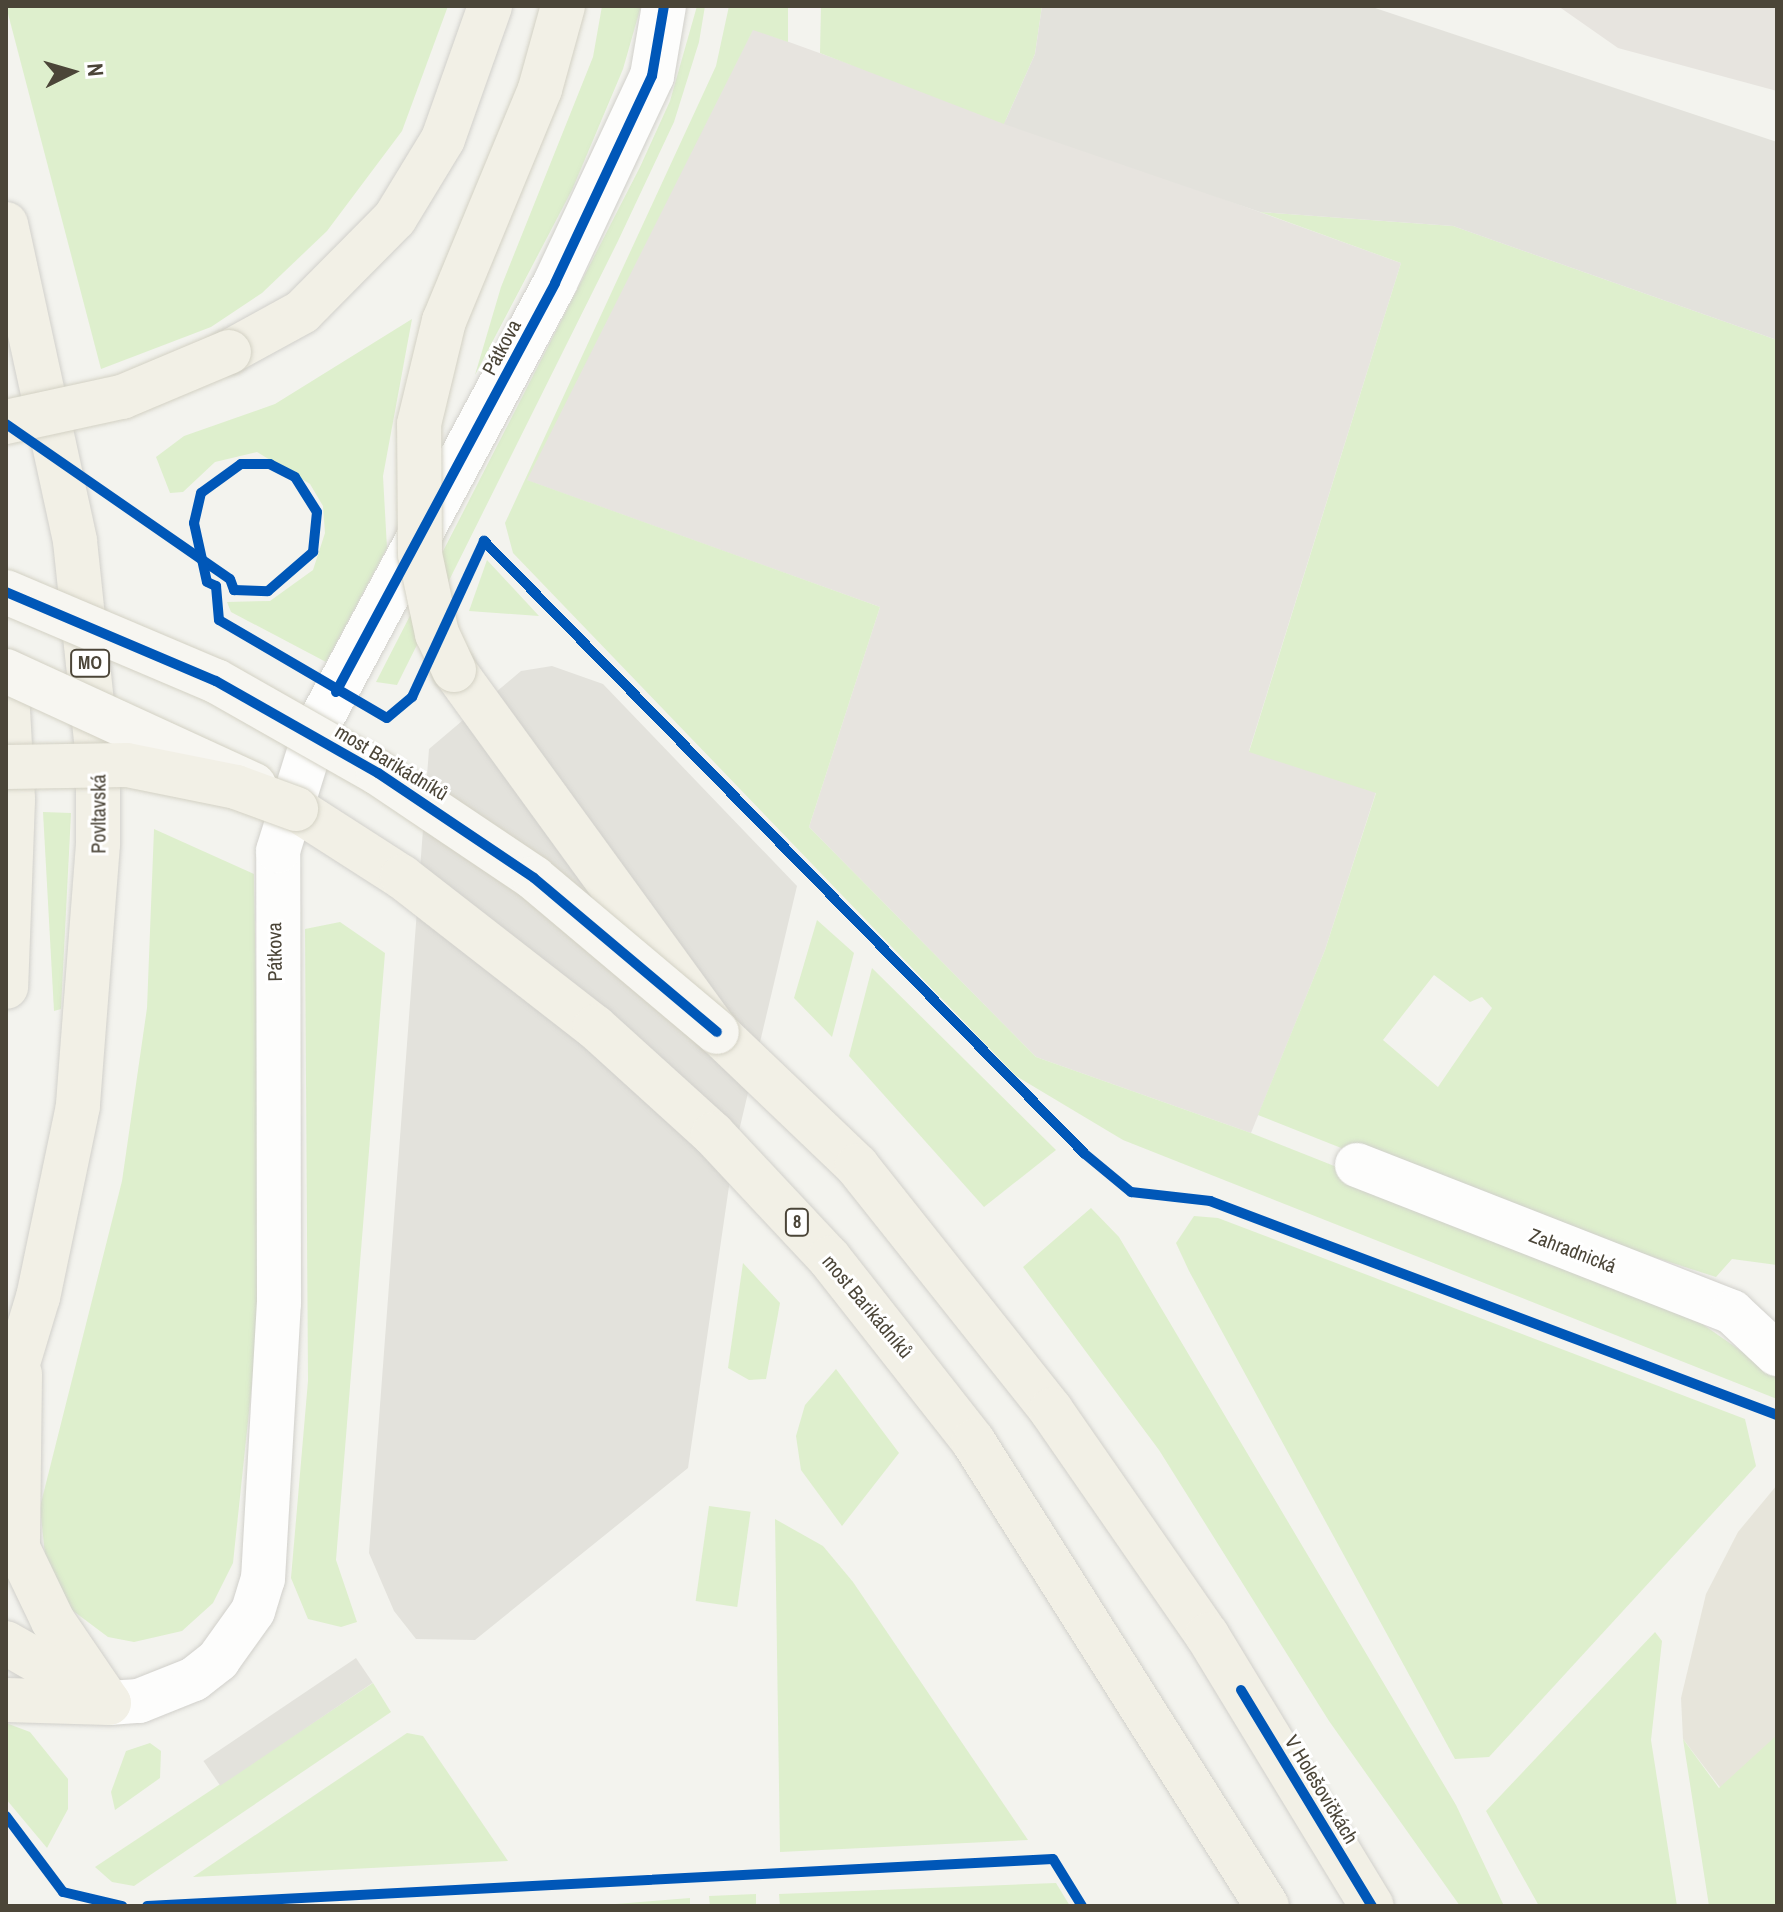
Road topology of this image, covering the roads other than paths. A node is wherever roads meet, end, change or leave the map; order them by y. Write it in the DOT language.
graph roads {
  1 [pos="490,6"];
  2 [pos="563,6"];
  3 [pos="664,6"];
  4 [pos="6,224"];
  5 [pos="6,422"];
  6 [pos="6,592"];
  7 [pos="6,672"];
  8 [pos="6,767"];
  9 [pos="296,809"];
  10 [pos="6,987"];
  11 [pos="717,1032"];
  12 [pos="1357,1165"];
  13 [pos="973,1309"];
  14 [pos="1777,1354"];
  15 [pos="20,1360"];
  16 [pos="6,1403"];
  17 [pos="6,1643"];
  18 [pos="6,1700"];
  19 [pos="109,1703"];
  20 [pos="1267,1906"];
  21 [pos="1372,1906"];
  1 -- 5 [label="main road, bridge"];
  2 -- 11 [label="main road, bridge"];
  3 -- 19 [label="street, Pátkova"];
  4 -- 15 [label="main road, Povltavská / MO"];
  6 -- 11 [label="main road, most Barikádníků, bridge"];
  7 -- 9 [label="main road, most Barikádníků / 8, bridge"];
  7 -- 10 [label="main road"];
  8 -- 9 [label="main road, bridge"];
  9 -- 20 [label="main road, most Barikádníků / 8"];
  11 -- 13 [label="main road, most Barikádníků"];
  12 -- 14 [label="street, Zahradnická"];
  13 -- 21 [label="main road, V Holešovičkách"];
  15 -- 16 [label="main road, Povltavská / MO"];
  15 -- 19 [label="main road"];
  17 -- 19 [label="main road"];
  18 -- 19 [label="main road"];
}
